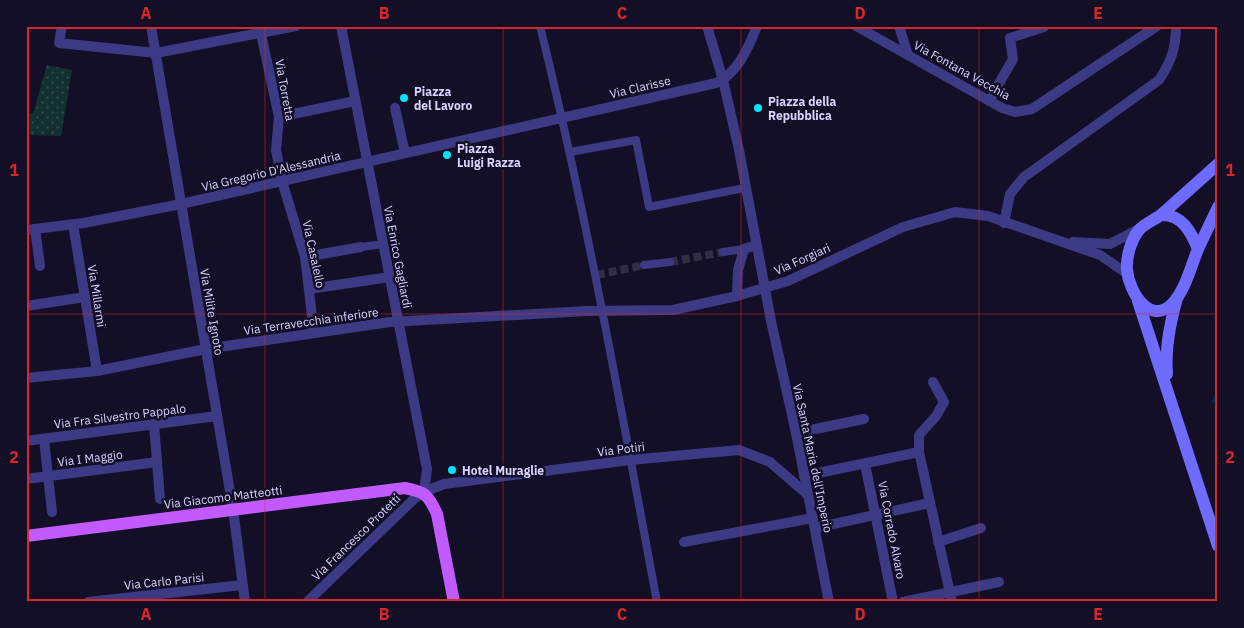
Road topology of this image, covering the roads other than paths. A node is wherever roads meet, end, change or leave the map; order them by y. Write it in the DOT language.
graph roads {
  1 [pos="62,26"];
  2 [pos="151,26"];
  3 [pos="296,26"];
  4 [pos="341,26"];
  5 [pos="540,26"];
  6 [pos="707,26"];
  7 [pos="757,26"];
  8 [pos="856,26"];
  9 [pos="898,26"];
  10 [pos="1157,26"];
  11 [pos="1176,26"];
  12 [pos="1044,27"];
  13 [pos="264,31"];
  14 [pos="156,53"];
  15 [pos="908,55"];
  16 [pos="723,80"];
  17 [pos="355,101"];
  18 [pos="989,101"];
  19 [pos="395,108"];
  20 [pos="279,117"];
  21 [pos="562,118"];
  22 [pos="570,152"];
  23 [pos="404,153"];
  24 [pos="367,162"];
  25 [pos="1218,164"];
  26 [pos="282,181"];
  27 [pos="739,189"];
  28 [pos="181,204"];
  29 [pos="1218,207"];
  30 [pos="1161,215"];
  31 [pos="1004,223"];
  32 [pos="73,224"];
  33 [pos="31,229"];
  34 [pos="1140,229"];
  35 [pos="1058,241"];
  36 [pos="383,244"];
  37 [pos="756,245"];
  38 [pos="360,247"];
  39 [pos="744,249"];
  40 [pos="1198,249"];
  41 [pos="723,252"];
  42 [pos="305,257"];
  43 [pos="670,262"];
  44 [pos="644,265"];
  45 [pos="40,266"];
  46 [pos="1129,275"];
  47 [pos="390,278"];
  48 [pos="310,289"];
  49 [pos="737,296"];
  50 [pos="85,297"];
  51 [pos="1178,297"];
  52 [pos="1138,301"];
  53 [pos="26,306"];
  54 [pos="602,311"];
  55 [pos="398,322"];
  56 [pos="314,333"];
  57 [pos="206,349"];
  58 [pos="96,372"];
  59 [pos="26,378"];
  60 [pos="933,382"];
  61 [pos="1168,394"];
  62 [pos="217,416"];
  63 [pos="864,419"];
  64 [pos="154,424"];
  65 [pos="796,433"];
  66 [pos="44,439"];
  67 [pos="26,441"];
  68 [pos="919,452"];
  69 [pos="630,460"];
  70 [pos="157,462"];
  71 [pos="865,464"];
  72 [pos="48,476"];
  73 [pos="804,476"];
  74 [pos="26,479"];
  75 [pos="424,492"];
  76 [pos="808,495"];
  77 [pos="160,499"];
  78 [pos="930,503"];
  79 [pos="232,510"];
  80 [pos="52,512"];
  81 [pos="876,515"];
  82 [pos="814,523"];
  83 [pos="981,528"];
  84 [pos="26,536"];
  85 [pos="684,542"];
  86 [pos="938,542"];
  87 [pos="1218,546"];
  88 [pos="998,582"];
  89 [pos="242,585"];
  90 [pos="950,597"];
  91 [pos="130,599"];
  92 [pos="88,602"];
  93 [pos="244,602"];
  94 [pos="306,602"];
  95 [pos="454,602"];
  96 [pos="657,602"];
  97 [pos="829,602"];
  98 [pos="893,602"];
  99 [pos="903,602"];
  1 -- 14 [label="street"];
  2 -- 14 [label="street, Via Milite Ignoto"];
  3 -- 13 [label="street"];
  4 -- 17 [label="street, Via Enrico Gagliardi"];
  5 -- 21 [label="street"];
  6 -- 16 [label="street, Via Santa Maria dell'Imperio"];
  7 -- 16 [label="street"];
  8 -- 15 [label="street, Via Fontana Vecchia"];
  9 -- 15 [label="street"];
  10 -- 18 [label="street, Via Fontana Vecchia"];
  11 -- 31 [label="street"];
  12 -- 18 [label="street"];
  13 -- 14 [label="street"];
  13 -- 20 [label="street, Via Torretta"];
  14 -- 28 [label="street, Via Milite Ignoto"];
  15 -- 18 [label="street, Via Fontana Vecchia"];
  16 -- 21 [label="street, Via Clarisse"];
  16 -- 37 [label="street, Via Santa Maria dell'Imperio"];
  17 -- 20 [label="street"];
  17 -- 24 [label="street, Via Enrico Gagliardi"];
  19 -- 23 [label="street"];
  20 -- 26 [label="street, Via Torretta"];
  21 -- 22 [label="street"];
  21 -- 23 [label="street, Via Clarisse"];
  22 -- 27 [label="street"];
  22 -- 54 [label="street"];
  23 -- 24 [label="street, Via Gregorio D'Alessandria"];
  24 -- 26 [label="street, Via Gregorio D'Alessandria"];
  24 -- 36 [label="street, Via Enrico Gagliardi"];
  25 -- 30 [label="main road"];
  26 -- 28 [label="street, Via Gregorio D'Alessandria"];
  26 -- 42 [label="street, Via Casalello"];
  28 -- 32 [label="street, Via Gregorio D'Alessandria"];
  28 -- 57 [label="street, Via Milite Ignoto"];
  29 -- 40 [label="main road"];
  30 -- 34 [label="main road"];
  30 -- 40 [label="main road"];
  31 -- 35 [label="street, Via Forgiari"];
  31 -- 49 [label="street, Via Forgiari"];
  32 -- 33 [label="street, Via Gregorio D'Alessandria"];
  32 -- 50 [label="street, Via Millarmi"];
  33 -- 45 [label="street"];
  34 -- 35 [label="street"];
  34 -- 46 [label="main road"];
  35 -- 46 [label="street, Via Forgiari"];
  36 -- 38 [label="street"];
  36 -- 47 [label="street, Via Enrico Gagliardi"];
  37 -- 39 [label="street"];
  37 -- 65 [label="street, Via Santa Maria dell'Imperio"];
  38 -- 42 [label="street"];
  39 -- 41 [label="street"];
  39 -- 49 [label="street"];
  40 -- 51 [label="main road"];
  42 -- 48 [label="street, Via Casalello"];
  43 -- 44 [label="street"];
  46 -- 52 [label="main road"];
  47 -- 48 [label="street"];
  47 -- 55 [label="street, Via Enrico Gagliardi"];
  48 -- 56 [label="street, Via Casalello"];
  49 -- 54 [label="street, Via Forgiari"];
  50 -- 53 [label="street"];
  50 -- 58 [label="street, Via Millarmi"];
  51 -- 52 [label="main road"];
  51 -- 61 [label="main road"];
  52 -- 61 [label="main road"];
  54 -- 55 [label="street, Via Terravecchia inferiore"];
  54 -- 69 [label="street"];
  55 -- 56 [label="street, Via Terravecchia inferiore"];
  55 -- 75 [label="street, Via Enrico Gagliardi"];
  56 -- 57 [label="street, Via Terravecchia inferiore"];
  57 -- 58 [label="street, Via Terravecchia inferiore"];
  57 -- 62 [label="street, Via Milite Ignoto"];
  58 -- 59 [label="street, Via Terravecchia inferiore"];
  60 -- 68 [label="street"];
  61 -- 87 [label="main road"];
  62 -- 64 [label="street, Via Fra Silvestro Pappalo"];
  62 -- 79 [label="street, Via Milite Ignoto"];
  63 -- 65 [label="street"];
  64 -- 66 [label="street, Via Fra Silvestro Pappalo"];
  64 -- 70 [label="street"];
  65 -- 73 [label="street, Via Santa Maria dell'Imperio"];
  66 -- 67 [label="street, Via Fra Silvestro Pappalo"];
  66 -- 72 [label="street"];
  68 -- 71 [label="street"];
  68 -- 78 [label="street"];
  69 -- 75 [label="street, Via Potiri"];
  69 -- 76 [label="street, Via Potiri"];
  69 -- 96 [label="street"];
  70 -- 72 [label="street, Via I Maggio"];
  70 -- 77 [label="street"];
  71 -- 73 [label="street"];
  71 -- 81 [label="street, Via Corrado Alvaro"];
  72 -- 74 [label="street, Via I Maggio"];
  72 -- 80 [label="street"];
  73 -- 76 [label="street, Via Santa Maria dell'Imperio"];
  75 -- 79 [label="main road, Via Giacomo Matteotti"];
  75 -- 94 [label="street, Via Francesco Protetti"];
  75 -- 95 [label="main road"];
  76 -- 82 [label="street, Via Santa Maria dell'Imperio"];
  78 -- 81 [label="street"];
  78 -- 86 [label="street"];
  79 -- 84 [label="main road, Via Giacomo Matteotti"];
  79 -- 89 [label="street, Via Milite Ignoto"];
  81 -- 82 [label="street"];
  81 -- 98 [label="street, Via Corrado Alvaro"];
  82 -- 85 [label="street"];
  82 -- 97 [label="street, Via Santa Maria dell'Imperio"];
  83 -- 86 [label="street"];
  86 -- 90 [label="street"];
  88 -- 90 [label="street"];
  89 -- 91 [label="street, Via Carlo Parisi"];
  89 -- 93 [label="street, Via Milite Ignoto"];
  90 -- 99 [label="street"];
  91 -- 92 [label="street, Via Carlo Parisi"];
}
